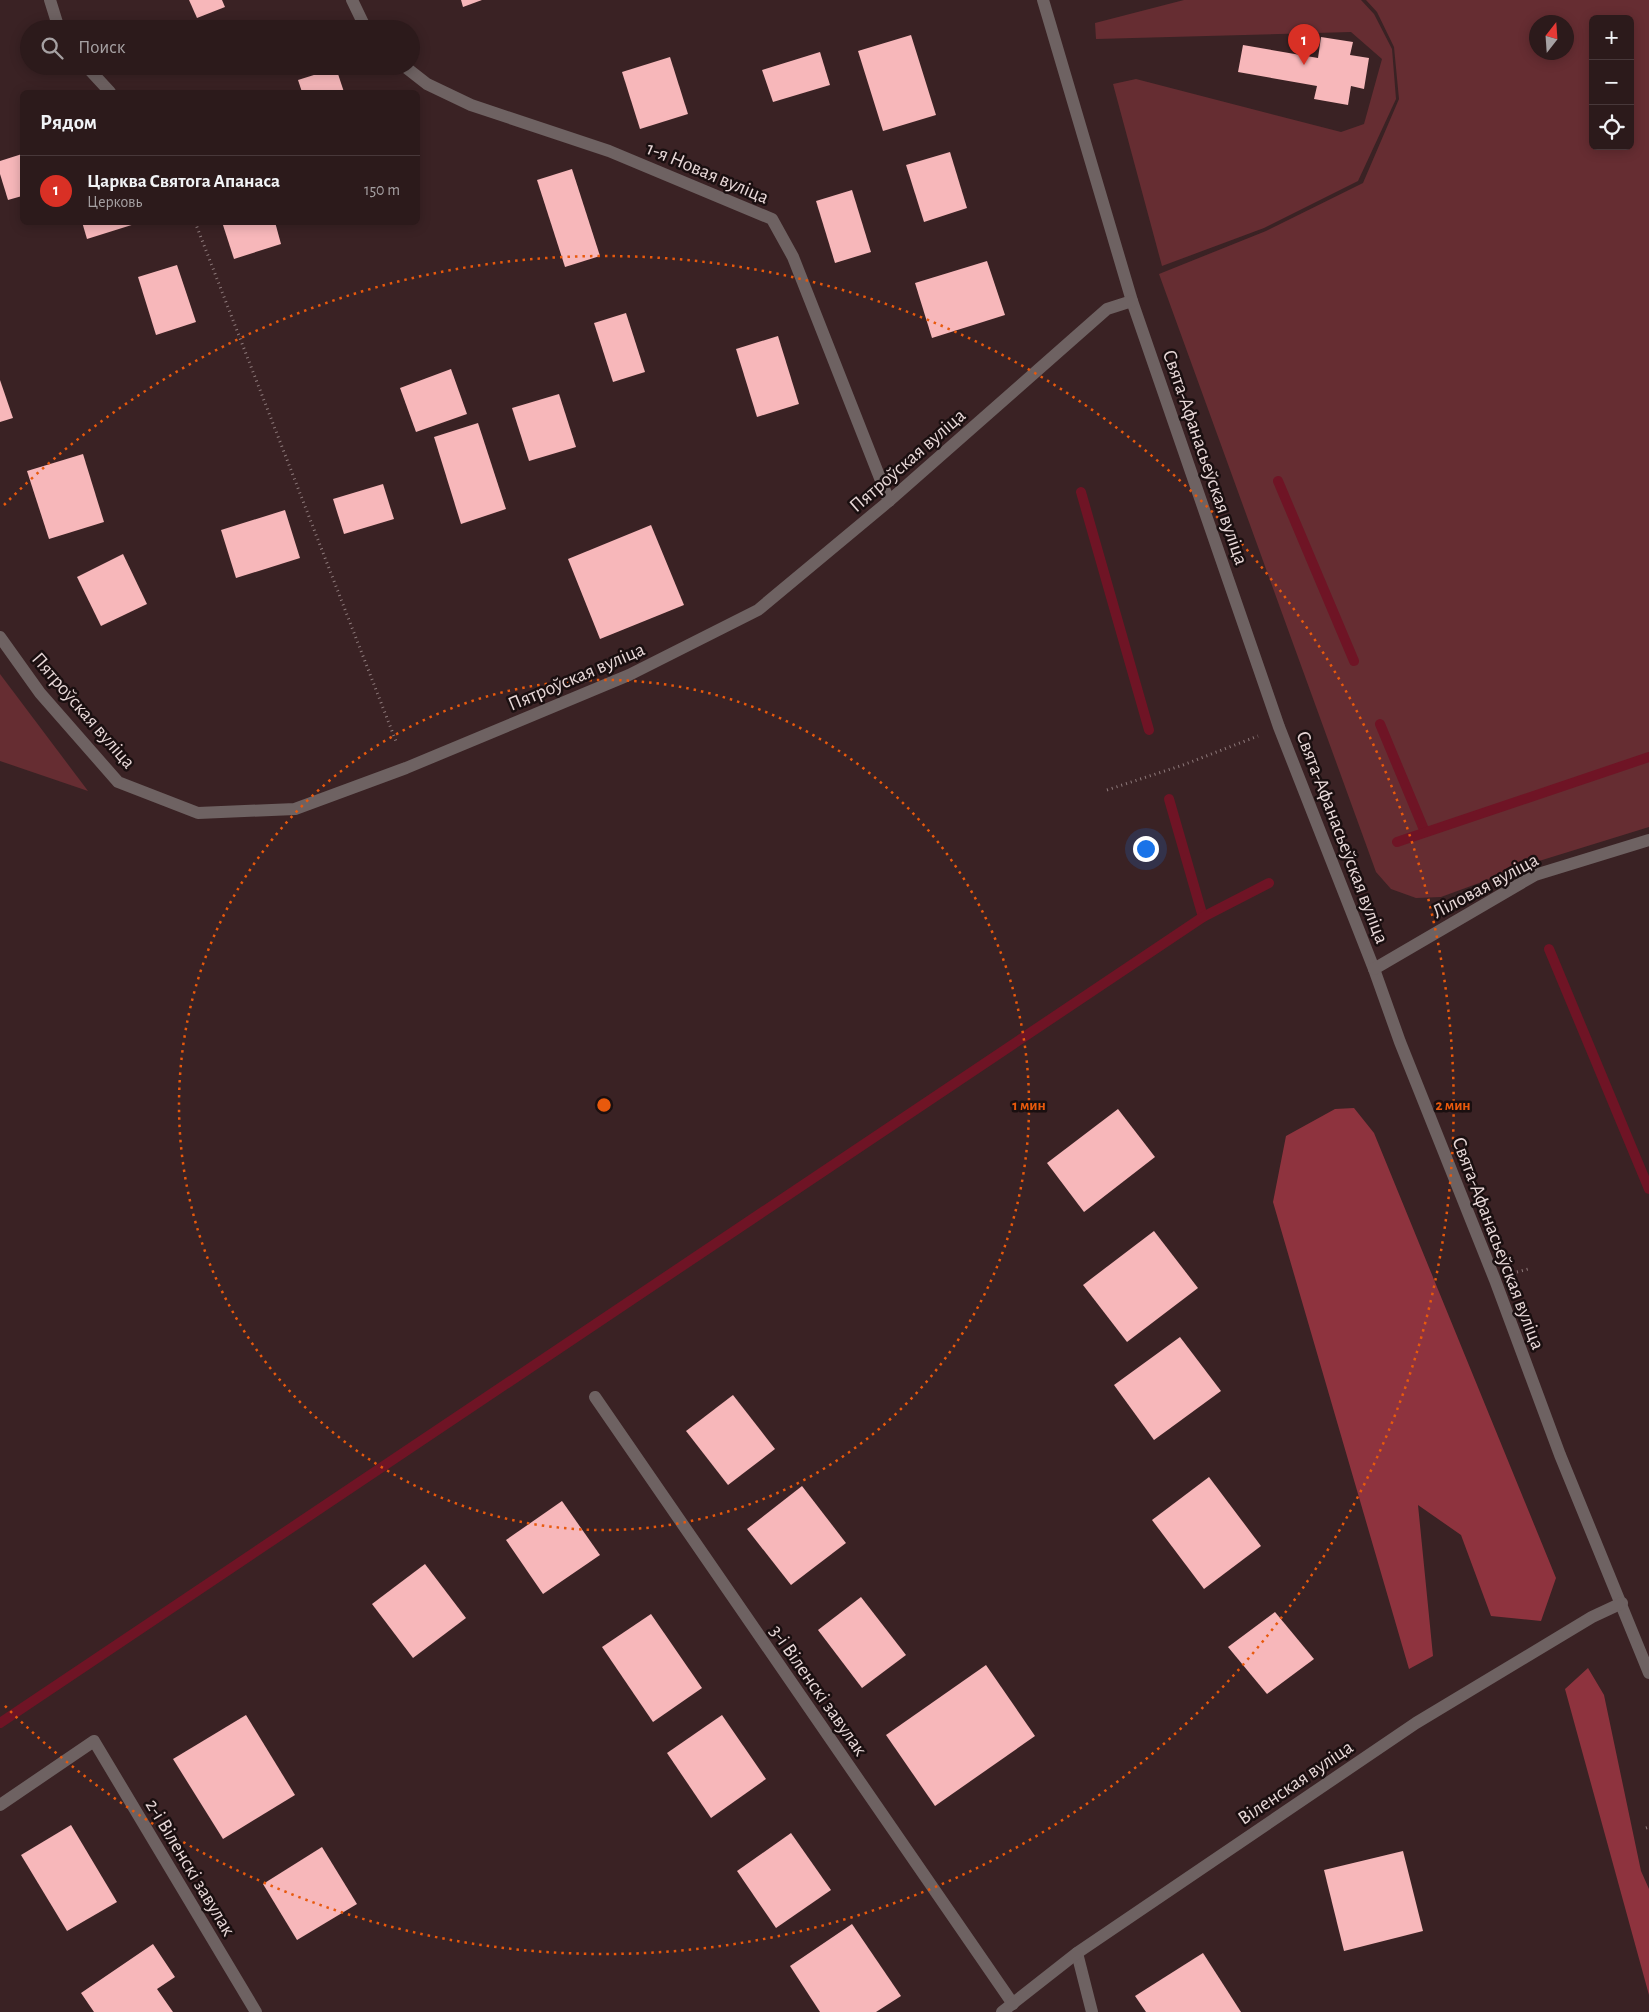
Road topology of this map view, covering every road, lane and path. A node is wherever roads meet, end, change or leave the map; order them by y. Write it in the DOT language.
graph roads {
  1 [pos="50,0"];
  2 [pos="352,0"];
  3 [pos="1043,0"];
  4 [pos="56,20"];
  5 [pos="362,20"];
  6 [pos="94,75"];
  7 [pos="415,75"];
  8 [pos="108,90"];
  9 [pos="195,225"];
  10 [pos="1132,300"];
  11 [pos="889,501"];
  12 [pos="0,637"];
  13 [pos="1279,727"];
  14 [pos="406,768"];
  15 [pos="1108,790"];
  16 [pos="1649,840"];
  17 [pos="1374,969"];
  18 [pos="595,1397"];
  19 [pos="1622,1603"];
  20 [pos="1649,1673"];
  21 [pos="0,1805"];
  22 [pos="1077,1953"];
  23 [pos="1008,2008"];
  24 [pos="256,2012"];
  25 [pos="1092,2012"];
  1 -- 4 [label="street"];
  2 -- 5 [label="street"];
  3 -- 10 [label="street, Свята-Афанасьеўская вуліца"];
  6 -- 8 [label="street"];
  7 -- 11 [label="street, 1-я Новая вуліца"];
  9 -- 14 [label="path"];
  10 -- 11 [label="street, Пятроўская вуліца"];
  10 -- 13 [label="street, Свята-Афанасьеўская вуліца"];
  11 -- 14 [label="street, Пятроўская вуліца"];
  12 -- 14 [label="street, Пятроўская вуліца"];
  13 -- 15 [label="path"];
  13 -- 17 [label="street, Свята-Афанасьеўская вуліца"];
  16 -- 17 [label="street, Ліловая вуліца"];
  17 -- 19 [label="street, Свята-Афанасьеўская вуліца"];
  18 -- 23 [label="street, 3-і Віленскі завулак"];
  19 -- 20 [label="street, Свята-Афанасьеўская вуліца"];
  19 -- 22 [label="street, Віленская вуліца"];
  21 -- 24 [label="street, 2-і Віленскі завулак"];
  22 -- 23 [label="street, Віленская вуліца"];
  22 -- 25 [label="street"];
}
